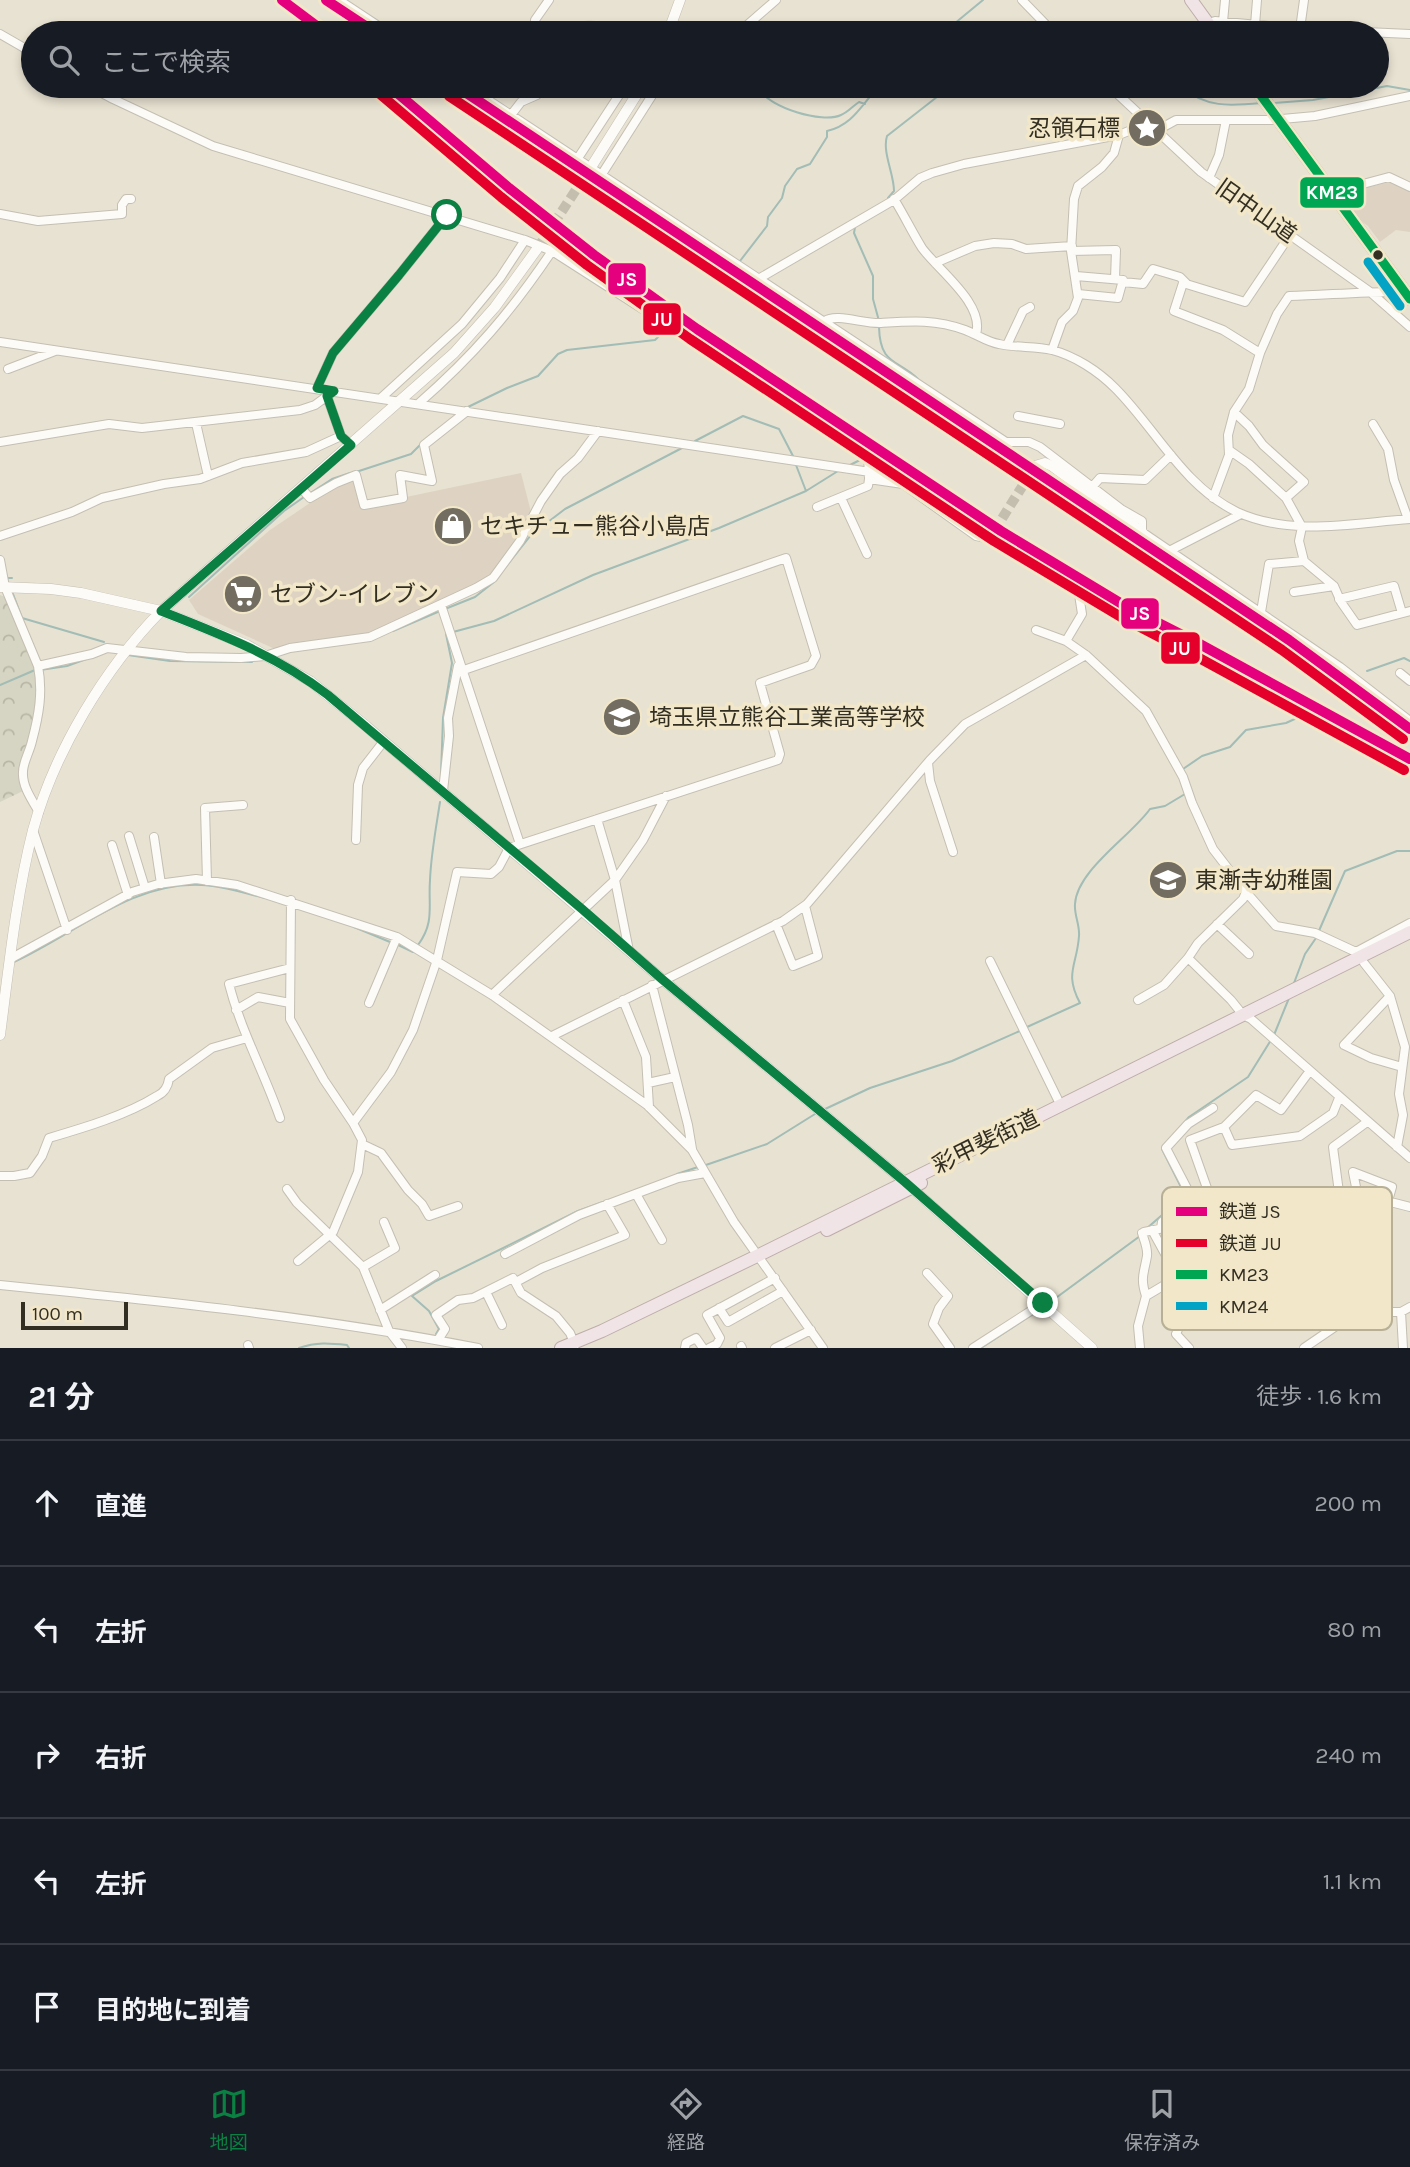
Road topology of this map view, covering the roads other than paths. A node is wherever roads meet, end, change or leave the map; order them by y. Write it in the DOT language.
graph roads {
  1 [pos="340,0"];
  2 [pos="549,0"];
  3 [pos="680,0"];
  4 [pos="776,0"];
  5 [pos="1022,0"];
  6 [pos="1191,0"];
  7 [pos="1225,0"];
  8 [pos="1257,0"];
  9 [pos="1304,0"];
  10 [pos="371,21"];
  11 [pos="535,21"];
  12 [pos="672,21"];
  13 [pos="752,21"];
  14 [pos="1042,21"];
  15 [pos="1206,21"];
  16 [pos="1223,21"];
  17 [pos="1255,21"];
  18 [pos="1301,21"];
  19 [pos="1389,33"];
  20 [pos="0,34"];
  21 [pos="1410,34"];
  22 [pos="21,46"];
  23 [pos="1410,96"];
  24 [pos="111,98"];
  25 [pos="485,98"];
  26 [pos="530,98"];
  27 [pos="617,98"];
  28 [pos="634,98"];
  29 [pos="650,98"];
  30 [pos="1121,98"];
  31 [pos="1263,98"];
  32 [pos="511,115"];
  33 [pos="1278,119"];
  34 [pos="1226,120"];
  35 [pos="1148,123"];
  36 [pos="1156,131"];
  37 [pos="1119,135"];
  38 [pos="578,158"];
  39 [pos="593,164"];
  40 [pos="602,174"];
  41 [pos="1209,178"];
  42 [pos="1410,187"];
  43 [pos="1333,192"];
  44 [pos="131,199"];
  45 [pos="892,200"];
  46 [pos="0,214"];
  47 [pos="447,215"];
  48 [pos="1290,235"];
  49 [pos="525,240"];
  50 [pos="537,248"];
  51 [pos="1071,248"];
  52 [pos="552,251"];
  53 [pos="935,263"];
  54 [pos="1076,276"];
  55 [pos="760,278"];
  56 [pos="1119,281"];
  57 [pos="1186,283"];
  58 [pos="1369,291"];
  59 [pos="1078,294"];
  60 [pos="1408,294"];
  61 [pos="1030,307"];
  62 [pos="825,321"];
  63 [pos="1410,327"];
  64 [pos="976,334"];
  65 [pos="0,342"];
  66 [pos="16,343"];
  67 [pos="1007,345"];
  68 [pos="57,349"];
  69 [pos="0,350"];
  70 [pos="1052,350"];
  71 [pos="1260,353"];
  72 [pos="8,369"];
  73 [pos="317,388"];
  74 [pos="330,393"];
  75 [pos="381,398"];
  76 [pos="402,401"];
  77 [pos="418,404"];
  78 [pos="467,411"];
  79 [pos="1234,412"];
  80 [pos="1018,416"];
  81 [pos="196,423"];
  82 [pos="1060,424"];
  83 [pos="1373,424"];
  84 [pos="598,431"];
  85 [pos="341,436"];
  86 [pos="0,442"];
  87 [pos="351,445"];
  88 [pos="1229,450"];
  89 [pos="1171,455"];
  90 [pos="1035,466"];
  91 [pos="869,475"];
  92 [pos="208,476"];
  93 [pos="1092,487"];
  94 [pos="305,493"];
  95 [pos="841,498"];
  96 [pos="1213,498"];
  97 [pos="1286,498"];
  98 [pos="817,507"];
  99 [pos="1241,514"];
  100 [pos="1409,519"];
  101 [pos="1302,527"];
  102 [pos="992,528"];
  103 [pos="1142,532"];
  104 [pos="0,536"];
  105 [pos="1169,551"];
  106 [pos="867,554"];
  107 [pos="0,560"];
  108 [pos="1304,561"];
  109 [pos="1334,586"];
  110 [pos="2,587"];
  111 [pos="1078,588"];
  112 [pos="1294,593"];
  113 [pos="1339,598"];
  114 [pos="442,609"];
  115 [pos="161,611"];
  116 [pos="1261,612"];
  117 [pos="1406,612"];
  118 [pos="1036,630"];
  119 [pos="1066,641"];
  120 [pos="123,653"];
  121 [pos="1086,655"];
  122 [pos="265,656"];
  123 [pos="460,667"];
  124 [pos="38,669"];
  125 [pos="1400,673"];
  126 [pos="1410,681"];
  127 [pos="1410,721"];
  128 [pos="384,741"];
  129 [pos="928,763"];
  130 [pos="1410,768"];
  131 [pos="443,791"];
  132 [pos="666,796"];
  133 [pos="243,805"];
  134 [pos="39,812"];
  135 [pos="597,819"];
  136 [pos="33,830"];
  137 [pos="129,836"];
  138 [pos="153,837"];
  139 [pos="356,840"];
  140 [pos="112,845"];
  141 [pos="515,846"];
  142 [pos="953,852"];
  143 [pos="615,880"];
  144 [pos="207,881"];
  145 [pos="161,884"];
  146 [pos="145,888"];
  147 [pos="1246,892"];
  148 [pos="128,895"];
  149 [pos="291,904"];
  150 [pos="805,906"];
  151 [pos="582,909"];
  152 [pos="1410,923"];
  153 [pos="776,924"];
  154 [pos="1217,924"];
  155 [pos="67,930"];
  156 [pos="1410,932"];
  157 [pos="397,938"];
  158 [pos="1410,940"];
  159 [pos="629,951"];
  160 [pos="1249,954"];
  161 [pos="1188,958"];
  162 [pos="1359,958"];
  163 [pos="437,960"];
  164 [pos="990,961"];
  165 [pos="6,964"];
  166 [pos="290,968"];
  167 [pos="663,980"];
  168 [pos="652,985"];
  169 [pos="492,995"];
  170 [pos="1391,996"];
  171 [pos="623,1000"];
  172 [pos="1138,1000"];
  173 [pos="290,1003"];
  174 [pos="369,1003"];
  175 [pos="236,1010"];
  176 [pos="1247,1017"];
  177 [pos="0,1035"];
  178 [pos="552,1036"];
  179 [pos="247,1038"];
  180 [pos="1402,1067"];
  181 [pos="1309,1072"];
  182 [pos="675,1077"];
  183 [pos="648,1083"];
  184 [pos="1339,1098"];
  185 [pos="1061,1106"];
  186 [pos="649,1107"];
  187 [pos="1213,1108"];
  188 [pos="280,1118"];
  189 [pos="1367,1122"];
  190 [pos="354,1123"];
  191 [pos="1224,1127"];
  192 [pos="362,1144"];
  193 [pos="1397,1147"];
  194 [pos="692,1150"];
  195 [pos="1410,1158"];
  196 [pos="703,1169"];
  197 [pos="0,1176"];
  198 [pos="908,1185"];
  199 [pos="1186,1187"];
  200 [pos="1207,1187"];
  201 [pos="1338,1187"];
  202 [pos="1356,1187"];
  203 [pos="1392,1187"];
  204 [pos="287,1189"];
  205 [pos="636,1194"];
  206 [pos="1392,1202"];
  207 [pos="607,1204"];
  208 [pos="458,1206"];
  209 [pos="1410,1208"];
  210 [pos="384,1222"];
  211 [pos="1162,1222"];
  212 [pos="1162,1228"];
  213 [pos="1150,1231"];
  214 [pos="330,1234"];
  215 [pos="662,1240"];
  216 [pos="1162,1251"];
  217 [pos="505,1254"];
  218 [pos="761,1258"];
  219 [pos="298,1261"];
  220 [pos="363,1267"];
  221 [pos="927,1273"];
  222 [pos="435,1275"];
  223 [pos="775,1278"];
  224 [pos="516,1282"];
  225 [pos="0,1285"];
  226 [pos="1162,1286"];
  227 [pos="783,1291"];
  228 [pos="485,1292"];
  229 [pos="1146,1296"];
  230 [pos="1043,1303"];
  231 [pos="1410,1307"];
  232 [pos="719,1308"];
  233 [pos="380,1310"];
  234 [pos="1392,1312"];
  235 [pos="1401,1312"];
  236 [pos="502,1325"];
  237 [pos="811,1330"];
  238 [pos="1177,1330"];
  239 [pos="1330,1330"];
  240 [pos="389,1331"];
  241 [pos="438,1340"];
  242 [pos="578,1346"];
  243 [pos="402,1348"];
  244 [pos="478,1348"];
  245 [pos="561,1348"];
  246 [pos="685,1348"];
  247 [pos="703,1348"];
  248 [pos="709,1348"];
  249 [pos="775,1348"];
  250 [pos="823,1348"];
  251 [pos="950,1348"];
  252 [pos="972,1348"];
  253 [pos="1091,1348"];
  254 [pos="1140,1348"];
  255 [pos="1189,1348"];
  256 [pos="1304,1348"];
  257 [pos="1403,1348"];
  1 -- 10 [label="street"];
  2 -- 11 [label="street"];
  3 -- 12 [label="street"];
  4 -- 13 [label="street"];
  5 -- 14 [label="street"];
  6 -- 15 [label="highway"];
  7 -- 16 [label="street"];
  8 -- 17 [label="street"];
  9 -- 18 [label="street"];
  19 -- 21 [label="street"];
  20 -- 22 [label="street"];
  23 -- 33 [label="street"];
  24 -- 47 [label="street"];
  25 -- 32 [label="street"];
  26 -- 32 [label="street"];
  27 -- 38 [label="street"];
  28 -- 39 [label="street"];
  29 -- 40 [label="street"];
  30 -- 35 [label="street, 旧中山道"];
  31 -- 33 [label="highway"];
  32 -- 38 [label="street"];
  33 -- 34 [label="street"];
  33 -- 43 [label="highway"];
  34 -- 36 [label="street"];
  34 -- 41 [label="street"];
  35 -- 36 [label="street, 旧中山道"];
  35 -- 37 [label="street"];
  36 -- 41 [label="street, 旧中山道"];
  37 -- 45 [label="street"];
  37 -- 51 [label="street"];
  38 -- 40 [label="street"];
  40 -- 55 [label="street"];
  41 -- 48 [label="street, 旧中山道"];
  42 -- 43 [label="street"];
  43 -- 60 [label="highway"];
  44 -- 46 [label="street"];
  45 -- 53 [label="street"];
  45 -- 55 [label="street"];
  47 -- 49 [label="street"];
  47 -- 73 [label="street"];
  48 -- 57 [label="street"];
  48 -- 58 [label="street, 旧中山道"];
  49 -- 52 [label="street"];
  49 -- 75 [label="street"];
  50 -- 76 [label="street"];
  51 -- 53 [label="street"];
  51 -- 54 [label="street"];
  51 -- 56 [label="street"];
  52 -- 77 [label="street"];
  52 -- 91 [label="street"];
  53 -- 64 [label="street"];
  54 -- 56 [label="street"];
  54 -- 59 [label="street"];
  55 -- 62 [label="street"];
  56 -- 57 [label="street"];
  56 -- 59 [label="street"];
  57 -- 71 [label="street"];
  58 -- 60 [label="street"];
  58 -- 63 [label="street, 旧中山道"];
  58 -- 71 [label="street"];
  59 -- 70 [label="street"];
  61 -- 67 [label="street"];
  62 -- 64 [label="street"];
  62 -- 93 [label="street"];
  64 -- 67 [label="street"];
  65 -- 66 [label="street"];
  66 -- 68 [label="street"];
  66 -- 69 [label="street"];
  67 -- 70 [label="street"];
  68 -- 72 [label="street"];
  68 -- 73 [label="street"];
  70 -- 89 [label="street"];
  71 -- 79 [label="street"];
  73 -- 74 [label="street"];
  74 -- 75 [label="street"];
  74 -- 81 [label="street"];
  74 -- 85 [label="street"];
  75 -- 76 [label="street"];
  76 -- 77 [label="street"];
  76 -- 87 [label="street"];
  77 -- 78 [label="street"];
  78 -- 84 [label="street"];
  78 -- 94 [label="street"];
  79 -- 88 [label="street"];
  79 -- 97 [label="street"];
  80 -- 82 [label="street"];
  81 -- 86 [label="street"];
  81 -- 92 [label="street"];
  83 -- 100 [label="street"];
  84 -- 91 [label="street"];
  84 -- 114 [label="street"];
  85 -- 87 [label="street"];
  85 -- 92 [label="street"];
  87 -- 94 [label="street"];
  88 -- 96 [label="street"];
  88 -- 97 [label="street"];
  89 -- 93 [label="street"];
  89 -- 96 [label="street"];
  90 -- 103 [label="street"];
  91 -- 95 [label="street"];
  91 -- 102 [label="street"];
  91 -- 111 [label="street"];
  92 -- 104 [label="street"];
  93 -- 103 [label="street"];
  94 -- 115 [label="street"];
  95 -- 98 [label="street"];
  95 -- 106 [label="street"];
  96 -- 99 [label="street"];
  97 -- 101 [label="street"];
  99 -- 101 [label="street"];
  99 -- 105 [label="street"];
  100 -- 101 [label="street"];
  101 -- 108 [label="street"];
  103 -- 105 [label="street"];
  105 -- 116 [label="street"];
  107 -- 110 [label="street"];
  108 -- 109 [label="street"];
  108 -- 116 [label="street"];
  109 -- 112 [label="street"];
  109 -- 113 [label="street"];
  110 -- 115 [label="street"];
  110 -- 124 [label="street"];
  111 -- 119 [label="street"];
  111 -- 130 [label="street"];
  113 -- 117 [label="street"];
  113 -- 117 [label="street"];
  114 -- 122 [label="street"];
  114 -- 123 [label="street"];
  115 -- 120 [label="street"];
  115 -- 122 [label="street"];
  116 -- 127 [label="street"];
  118 -- 119 [label="street"];
  119 -- 121 [label="street"];
  120 -- 122 [label="street"];
  120 -- 124 [label="street"];
  120 -- 134 [label="street"];
  121 -- 129 [label="street"];
  121 -- 147 [label="street"];
  122 -- 128 [label="street"];
  123 -- 131 [label="street"];
  123 -- 132 [label="street"];
  123 -- 141 [label="street"];
  124 -- 134 [label="street"];
  125 -- 126 [label="street"];
  128 -- 131 [label="street"];
  128 -- 139 [label="street"];
  129 -- 142 [label="street"];
  129 -- 150 [label="street"];
  131 -- 141 [label="street"];
  132 -- 135 [label="street"];
  132 -- 143 [label="street"];
  133 -- 144 [label="street"];
  134 -- 136 [label="street"];
  135 -- 141 [label="street"];
  135 -- 143 [label="street"];
  136 -- 155 [label="street"];
  136 -- 165 [label="street"];
  137 -- 146 [label="street"];
  138 -- 145 [label="street"];
  140 -- 148 [label="street"];
  141 -- 151 [label="street"];
  141 -- 163 [label="street"];
  143 -- 151 [label="street"];
  143 -- 159 [label="street"];
  144 -- 145 [label="street"];
  144 -- 149 [label="street"];
  145 -- 146 [label="street"];
  146 -- 148 [label="street"];
  147 -- 154 [label="street"];
  147 -- 162 [label="street"];
  148 -- 155 [label="street"];
  149 -- 157 [label="street"];
  149 -- 166 [label="street"];
  150 -- 153 [label="street"];
  150 -- 153 [label="street"];
  151 -- 159 [label="street"];
  151 -- 169 [label="street"];
  152 -- 162 [label="street"];
  153 -- 167 [label="street"];
  154 -- 160 [label="street"];
  154 -- 161 [label="street"];
  155 -- 165 [label="street"];
  156 -- 162 [label="highway, 彩甲斐街道"];
  157 -- 163 [label="street"];
  157 -- 174 [label="street"];
  158 -- 162 [label="highway, 彩甲斐街道"];
  159 -- 167 [label="street"];
  161 -- 172 [label="street"];
  161 -- 176 [label="street"];
  162 -- 170 [label="street"];
  162 -- 176 [label="highway, 彩甲斐街道"];
  163 -- 169 [label="street"];
  163 -- 190 [label="street"];
  164 -- 185 [label="street"];
  165 -- 177 [label="street"];
  166 -- 173 [label="street"];
  166 -- 175 [label="street"];
  167 -- 168 [label="street"];
  167 -- 198 [label="street"];
  168 -- 171 [label="street"];
  168 -- 182 [label="street"];
  169 -- 178 [label="street"];
  170 -- 180 [label="street"];
  170 -- 180 [label="street"];
  171 -- 178 [label="street"];
  171 -- 183 [label="street"];
  173 -- 175 [label="street"];
  173 -- 190 [label="street"];
  175 -- 179 [label="street"];
  176 -- 181 [label="street"];
  176 -- 185 [label="highway, 彩甲斐街道"];
  176 -- 198 [label="highway, 彩甲斐街道"];
  178 -- 186 [label="street"];
  179 -- 188 [label="street"];
  179 -- 197 [label="street"];
  180 -- 193 [label="street"];
  181 -- 184 [label="street"];
  181 -- 191 [label="street"];
  182 -- 183 [label="street"];
  182 -- 194 [label="street"];
  183 -- 186 [label="street"];
  184 -- 189 [label="street"];
  184 -- 191 [label="street"];
  185 -- 198 [label="highway, 彩甲斐街道"];
  186 -- 194 [label="street"];
  187 -- 199 [label="street"];
  189 -- 193 [label="street"];
  189 -- 201 [label="street"];
  190 -- 192 [label="street"];
  191 -- 200 [label="street"];
  192 -- 208 [label="street"];
  192 -- 214 [label="street"];
  193 -- 195 [label="street"];
  194 -- 196 [label="street"];
  196 -- 205 [label="street"];
  196 -- 218 [label="street"];
  198 -- 218 [label="highway, 彩甲斐街道"];
  198 -- 230 [label="street"];
  202 -- 203 [label="street"];
  204 -- 214 [label="street"];
  205 -- 207 [label="street"];
  205 -- 215 [label="street"];
  206 -- 209 [label="street"];
  207 -- 217 [label="street"];
  207 -- 224 [label="street"];
  210 -- 220 [label="street"];
  211 -- 213 [label="street"];
  212 -- 213 [label="street"];
  213 -- 216 [label="street"];
  213 -- 229 [label="street"];
  214 -- 219 [label="street"];
  214 -- 220 [label="street"];
  218 -- 223 [label="street"];
  218 -- 242 [label="highway, 彩甲斐街道"];
  220 -- 233 [label="street"];
  221 -- 251 [label="street"];
  222 -- 233 [label="street"];
  223 -- 227 [label="street"];
  223 -- 232 [label="street"];
  224 -- 228 [label="street"];
  224 -- 242 [label="street"];
  225 -- 240 [label="street"];
  226 -- 229 [label="street"];
  227 -- 232 [label="street"];
  227 -- 237 [label="street"];
  228 -- 236 [label="street"];
  228 -- 241 [label="street"];
  229 -- 254 [label="street"];
  230 -- 252 [label="street"];
  230 -- 253 [label="street"];
  231 -- 235 [label="street"];
  232 -- 248 [label="street"];
  233 -- 240 [label="street"];
  234 -- 235 [label="street"];
  235 -- 257 [label="street"];
  237 -- 249 [label="street"];
  237 -- 250 [label="street"];
  238 -- 255 [label="street"];
  239 -- 256 [label="street"];
  240 -- 241 [label="street"];
  240 -- 243 [label="street"];
  241 -- 244 [label="street"];
  242 -- 245 [label="highway, 彩甲斐街道"];
  246 -- 247 [label="street"];
}
